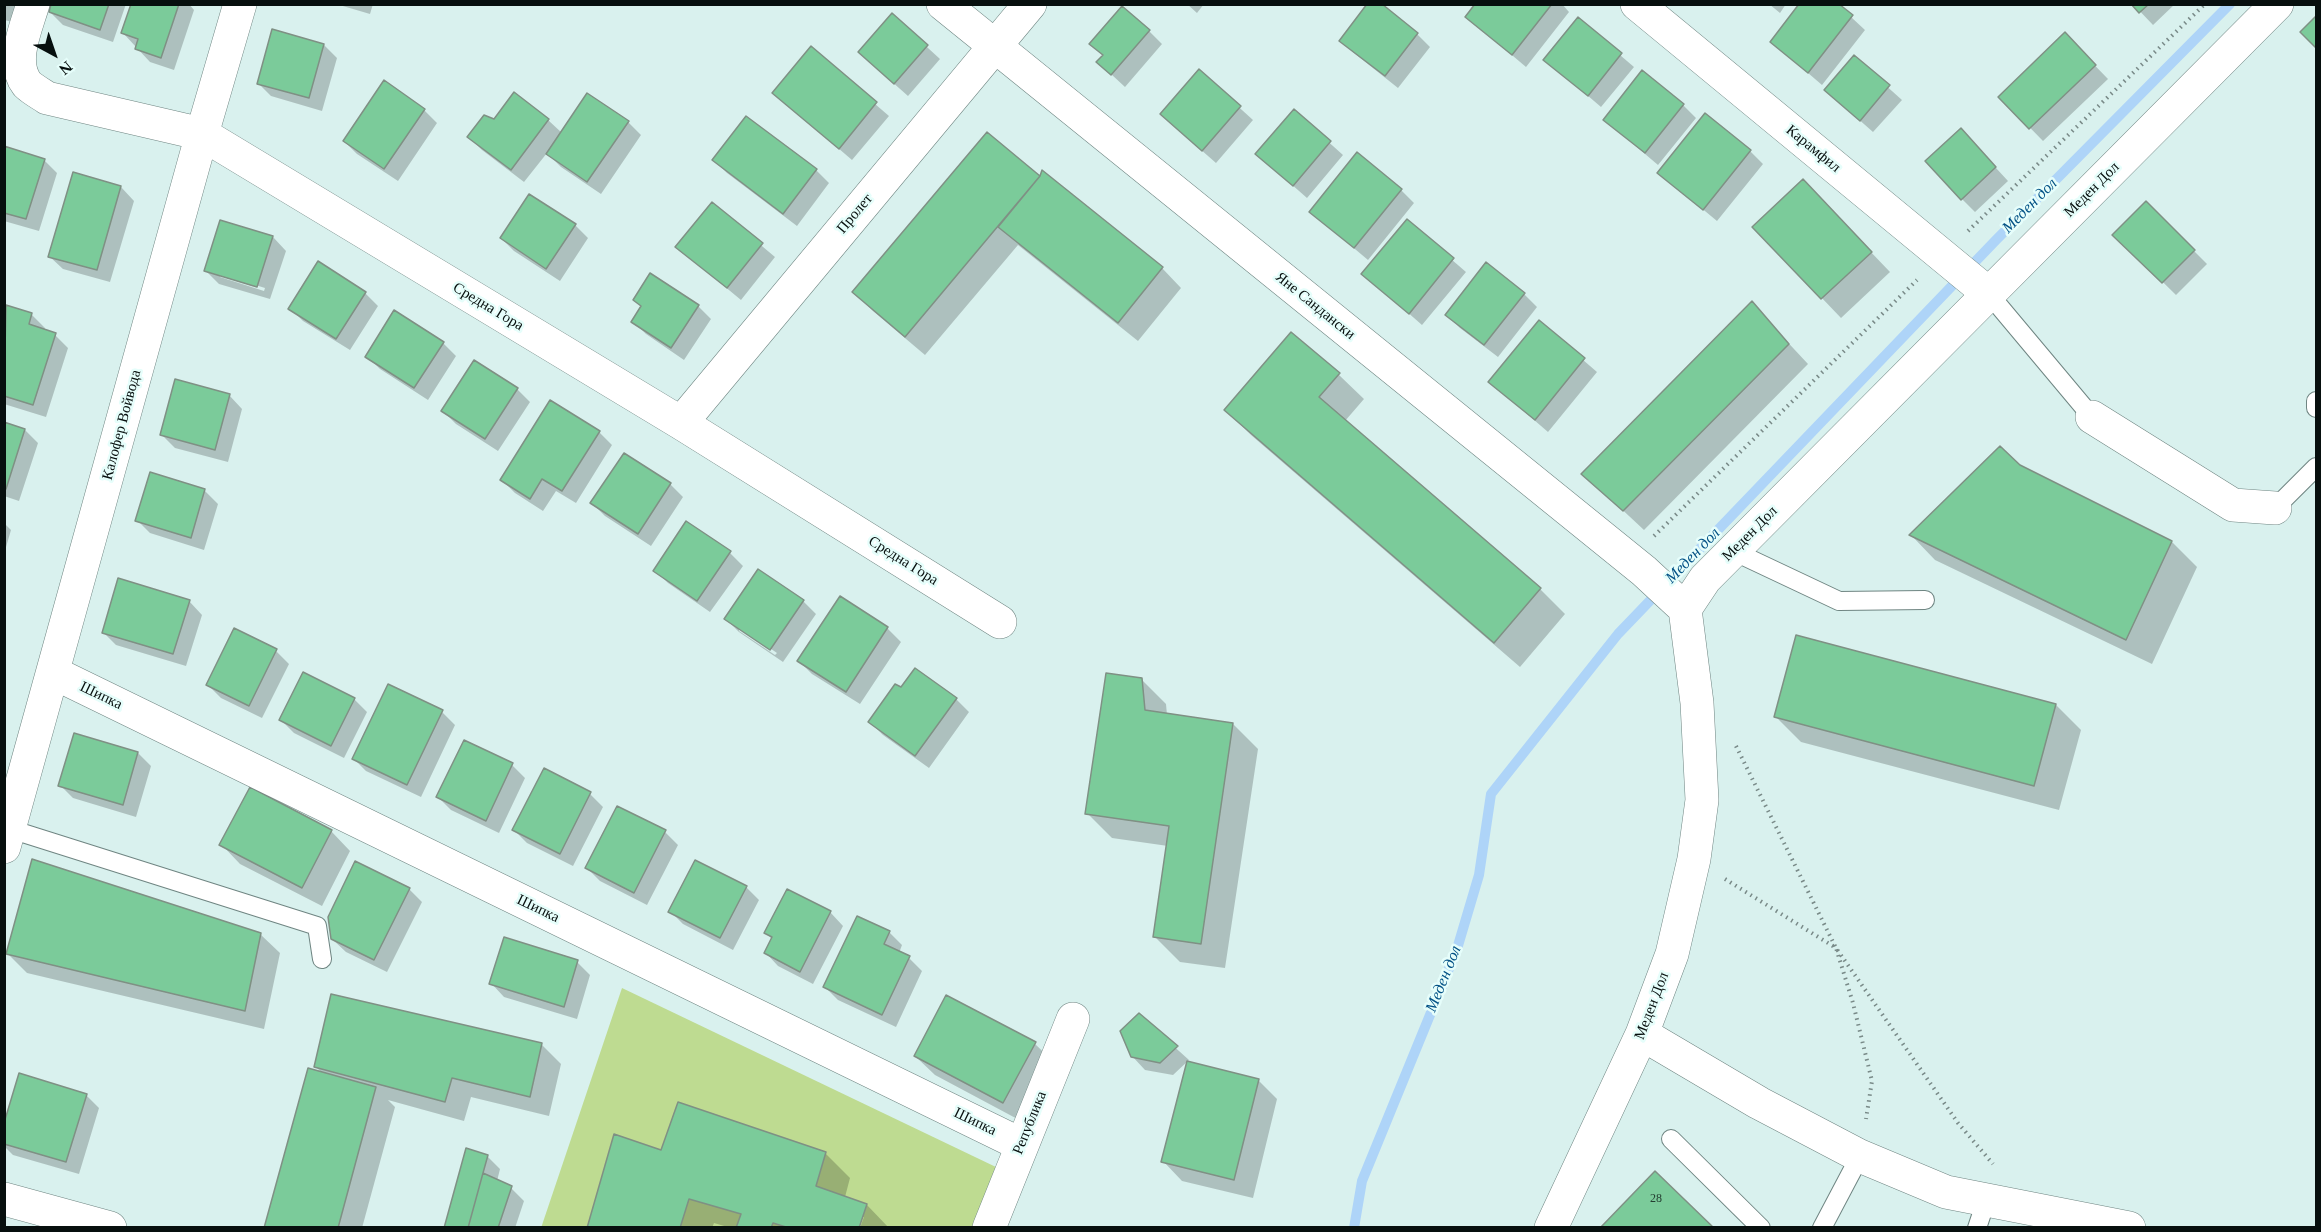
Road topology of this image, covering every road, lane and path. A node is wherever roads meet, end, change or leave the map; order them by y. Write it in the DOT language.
graph roads {
  1 [pos="33,4"];
  2 [pos="240,4"];
  3 [pos="943,4"];
  4 [pos="1030,4"];
  5 [pos="1637,4"];
  6 [pos="2277,4"];
  7 [pos="995,46"];
  8 [pos="202,134"];
  9 [pos="1973,281"];
  10 [pos="2316,401"];
  11 [pos="2316,408"];
  12 [pos="2092,417"];
  13 [pos="681,423"];
  14 [pos="2316,467"];
  15 [pos="2275,508"];
  16 [pos="1732,551"];
  17 [pos="1925,600"];
  18 [pos="1678,603"];
  19 [pos="1000,622"];
  20 [pos="54,673"];
  21 [pos="1732,742"];
  22 [pos="7,838"];
  23 [pos="1694,860"];
  24 [pos="1836,948"];
  25 [pos="322,959"];
  26 [pos="1073,1019"];
  27 [pos="1642,1034"];
  28 [pos="1671,1139"];
  29 [pos="1022,1145"];
  30 [pos="1860,1156"];
  31 [pos="1996,1167"];
  32 [pos="4,1199"];
  33 [pos="1981,1214"];
  34 [pos="110,1227"];
  35 [pos="988,1227"];
  36 [pos="1551,1227"];
  37 [pos="1761,1227"];
  38 [pos="1822,1227"];
  39 [pos="2129,1227"];
  1 -- 8 [label="street, Средна Гора"];
  2 -- 8 [label="street, Калофер Войвода"];
  3 -- 7 [label="street, Яне Сандански"];
  4 -- 7 [label="street, Пролет"];
  5 -- 9 [label="street, Карамфил"];
  6 -- 9 [label="street, Меден Дол"];
  7 -- 13 [label="street, Пролет"];
  7 -- 18 [label="street, Яне Сандански"];
  8 -- 13 [label="street, Средна Гора"];
  8 -- 20 [label="street, Калофер Войвода"];
  9 -- 12 [label="lane"];
  9 -- 16 [label="street, Меден Дол"];
  10 -- 11 [label="lane"];
  12 -- 15 [label="street"];
  13 -- 19 [label="street, Средна Гора"];
  14 -- 15 [label="lane"];
  16 -- 17 [label="lane"];
  16 -- 18 [label="street, Меден Дол"];
  18 -- 23 [label="street, Меден Дол"];
  20 -- 22 [label="street, Калофер Войвода"];
  20 -- 29 [label="street, Шипка"];
  21 -- 24 [label="path"];
  22 -- 25 [label="lane"];
  23 -- 24 [label="path"];
  23 -- 27 [label="street, Меден Дол"];
  24 -- 30 [label="path"];
  24 -- 31 [label="path"];
  26 -- 29 [label="street, Република"];
  27 -- 30 [label="street"];
  27 -- 36 [label="street, Меден Дол"];
  28 -- 37 [label="lane"];
  29 -- 35 [label="street, Република"];
  30 -- 33 [label="street"];
  30 -- 38 [label="lane"];
  32 -- 34 [label="street"];
  33 -- 39 [label="street"];
}
